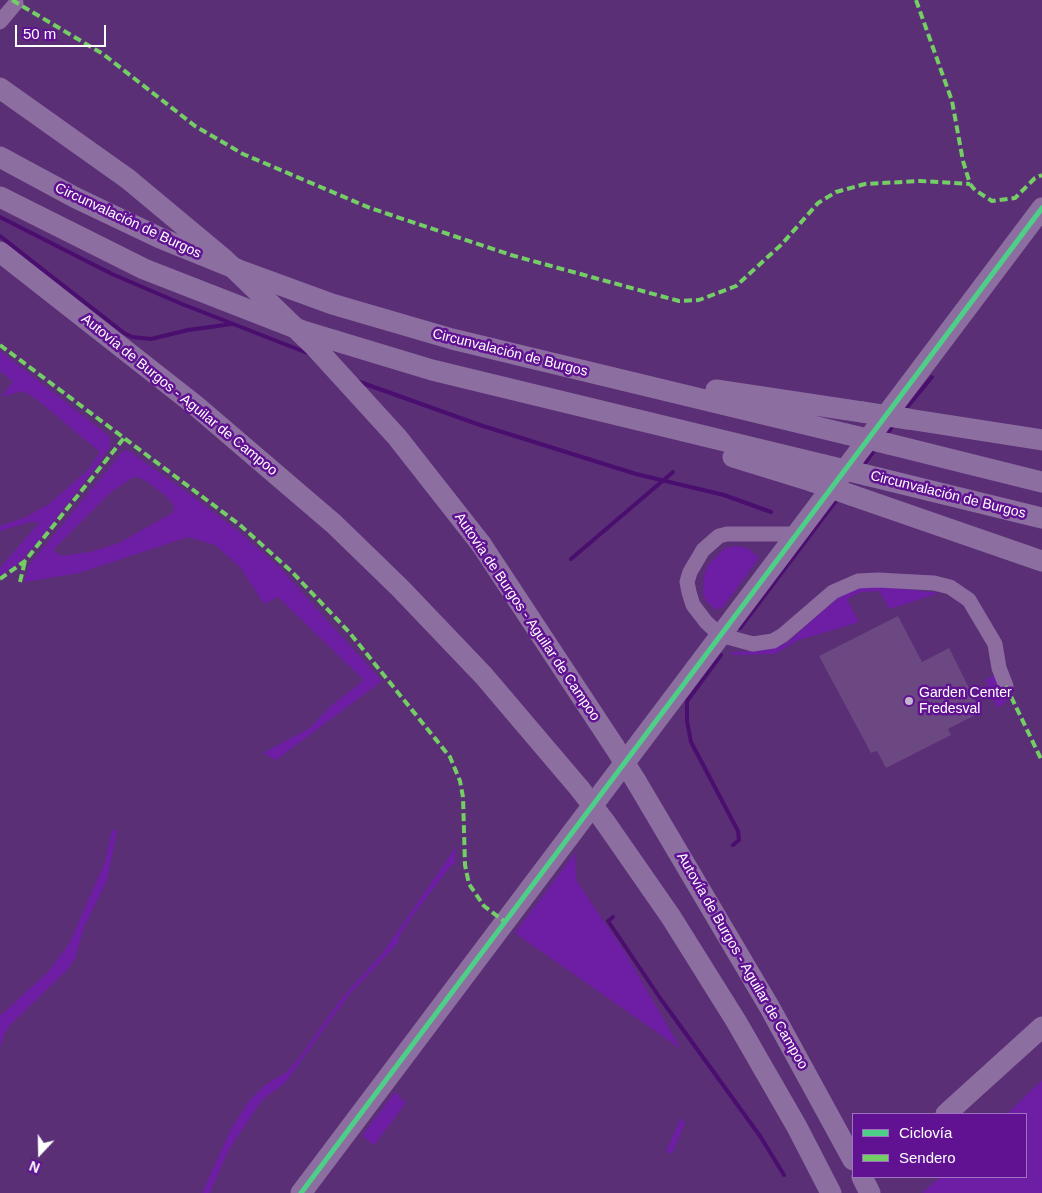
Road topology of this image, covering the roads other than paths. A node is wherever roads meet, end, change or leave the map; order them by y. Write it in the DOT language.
graph roads {
  1 [pos="16,3"];
  2 [pos="0,22"];
  3 [pos="0,88"];
  4 [pos="0,157"];
  5 [pos="0,197"];
  6 [pos="1042,208"];
  7 [pos="0,252"];
  8 [pos="332,304"];
  9 [pos="908,419"];
  10 [pos="1042,435"];
  11 [pos="1042,440"];
  12 [pos="818,473"];
  13 [pos="1042,482"];
  14 [pos="1042,518"];
  15 [pos="795,534"];
  16 [pos="1042,560"];
  17 [pos="720,635"];
  18 [pos="1006,686"];
  19 [pos="1042,1027"];
  20 [pos="947,1113"];
  21 [pos="852,1158"];
  22 [pos="862,1178"];
  23 [pos="876,1178"];
  24 [pos="300,1193"];
  25 [pos="830,1193"];
  26 [pos="860,1193"];
  27 [pos="870,1193"];
  1 -- 2 [label="street"];
  3 -- 21 [label="highway, Autovía de Burgos - Aguilar de Campoo, bridge"];
  4 -- 8 [label="highway, Circunvalación de Burgos"];
  5 -- 12 [label="highway, Circunvalación de Burgos"];
  6 -- 15 [label="highway"];
  7 -- 25 [label="highway, Autovía de Burgos - Aguilar de Campoo, bridge"];
  8 -- 9 [label="highway, bridge"];
  8 -- 13 [label="highway, Circunvalación de Burgos, bridge"];
  9 -- 10 [label="highway"];
  9 -- 11 [label="highway"];
  12 -- 14 [label="highway, Circunvalación de Burgos, bridge"];
  12 -- 16 [label="highway, bridge"];
  15 -- 17 [label="highway"];
  15 -- 17 [label="street"];
  17 -- 18 [label="street"];
  17 -- 24 [label="highway"];
  19 -- 20 [label="highway"];
  22 -- 27 [label="highway, bridge"];
  23 -- 26 [label="highway"];
}
